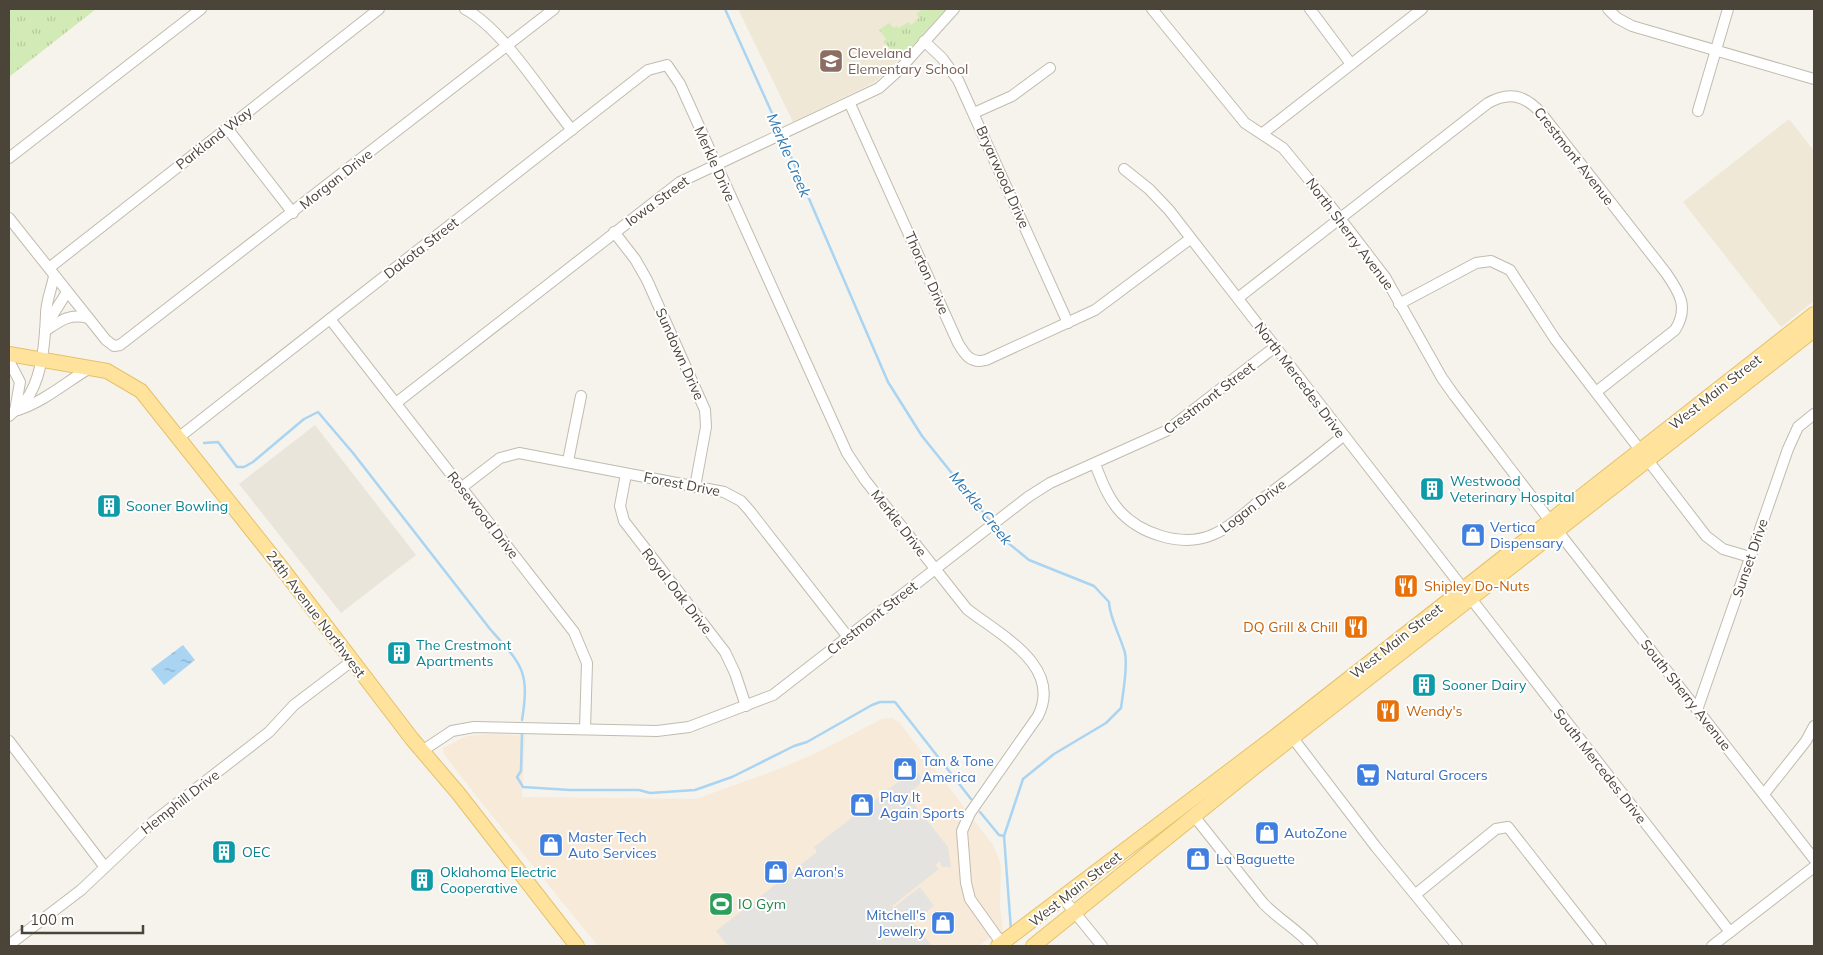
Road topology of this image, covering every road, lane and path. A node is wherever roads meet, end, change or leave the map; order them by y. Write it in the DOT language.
graph roads {
  1 [pos="201,9"];
  2 [pos="379,9"];
  3 [pos="465,9"];
  4 [pos="554,9"];
  5 [pos="954,9"];
  6 [pos="1152,9"];
  7 [pos="1310,9"];
  8 [pos="1422,9"];
  9 [pos="1608,9"];
  10 [pos="1728,9"];
  11 [pos="924,41"];
  12 [pos="506,46"];
  13 [pos="1716,50"];
  14 [pos="1351,64"];
  15 [pos="667,65"];
  16 [pos="1050,68"];
  17 [pos="1814,79"];
  18 [pos="850,104"];
  19 [pos="1698,111"];
  20 [pos="974,113"];
  21 [pos="227,128"];
  22 [pos="572,130"];
  23 [pos="1263,133"];
  24 [pos="9,158"];
  25 [pos="715,164"];
  26 [pos="1124,169"];
  27 [pos="293,213"];
  28 [pos="9,218"];
  29 [pos="1340,218"];
  30 [pos="614,232"];
  31 [pos="1190,239"];
  32 [pos="52,272"];
  33 [pos="67,292"];
  34 [pos="1238,298"];
  35 [pos="1400,304"];
  36 [pos="1814,314"];
  37 [pos="88,318"];
  38 [pos="330,319"];
  39 [pos="1068,323"];
  40 [pos="46,328"];
  41 [pos="1814,330"];
  42 [pos="1275,347"];
  43 [pos="9,354"];
  44 [pos="41,360"];
  45 [pos="9,361"];
  46 [pos="90,368"];
  47 [pos="1596,392"];
  48 [pos="581,396"];
  49 [pos="396,403"];
  50 [pos="12,414"];
  51 [pos="1814,414"];
  52 [pos="1343,436"];
  53 [pos="178,438"];
  54 [pos="1644,455"];
  55 [pos="568,461"];
  56 [pos="1095,464"];
  57 [pos="626,474"];
  58 [pos="695,487"];
  59 [pos="462,488"];
  60 [pos="1554,525"];
  61 [pos="1750,558"];
  62 [pos="935,569"];
  63 [pos="1466,594"];
  64 [pos="848,637"];
  65 [pos="352,661"];
  66 [pos="746,706"];
  67 [pos="1698,710"];
  68 [pos="1814,726"];
  69 [pos="585,729"];
  70 [pos="1292,737"];
  71 [pos="9,741"];
  72 [pos="422,751"];
  73 [pos="1764,794"];
  74 [pos="1194,816"];
  75 [pos="1814,859"];
  76 [pos="104,866"];
  77 [pos="1814,867"];
  78 [pos="1416,894"];
  79 [pos="1063,898"];
  80 [pos="1075,913"];
  81 [pos="1730,932"];
  82 [pos="1002,944"];
  83 [pos="9,945"];
  84 [pos="577,946"];
  85 [pos="1033,946"];
  86 [pos="1102,946"];
  87 [pos="1312,946"];
  88 [pos="1457,946"];
  89 [pos="1601,946"];
  90 [pos="1712,946"];
  1 -- 24 [label="street"];
  2 -- 21 [label="street, Parkland Way"];
  3 -- 12 [label="street"];
  4 -- 12 [label="street, Morgan Drive"];
  5 -- 11 [label="street, Iowa Street"];
  6 -- 23 [label="street, North Sherry Avenue"];
  7 -- 14 [label="street"];
  8 -- 14 [label="street"];
  9 -- 13 [label="street"];
  10 -- 13 [label="street"];
  11 -- 18 [label="street, Iowa Street"];
  11 -- 20 [label="street, Bryarwood Drive"];
  12 -- 22 [label="street"];
  12 -- 27 [label="street, Morgan Drive"];
  13 -- 17 [label="street"];
  13 -- 19 [label="street"];
  14 -- 23 [label="street"];
  15 -- 22 [label="street, Dakota Street"];
  15 -- 25 [label="street, Merkle Drive"];
  16 -- 20 [label="street"];
  18 -- 25 [label="street, Iowa Street"];
  18 -- 39 [label="street, Thorton Drive"];
  20 -- 39 [label="street, Bryarwood Drive"];
  21 -- 27 [label="street"];
  21 -- 32 [label="street, Parkland Way"];
  22 -- 38 [label="street, Dakota Street"];
  23 -- 29 [label="street, North Sherry Avenue"];
  25 -- 30 [label="street, Iowa Street"];
  25 -- 62 [label="street, Merkle Drive"];
  26 -- 31 [label="street, North Mercedes Drive"];
  27 -- 37 [label="street, Morgan Drive"];
  28 -- 32 [label="street"];
  29 -- 34 [label="street, Crestmont Avenue"];
  29 -- 35 [label="street, North Sherry Avenue"];
  29 -- 47 [label="street, Crestmont Avenue"];
  30 -- 49 [label="street, Iowa Street"];
  30 -- 58 [label="street, Sundown Drive"];
  31 -- 34 [label="street, North Mercedes Drive"];
  31 -- 39 [label="street"];
  32 -- 33 [label="street"];
  32 -- 40 [label="street"];
  33 -- 37 [label="street"];
  33 -- 40 [label="street"];
  34 -- 42 [label="street, North Mercedes Drive"];
  35 -- 47 [label="street"];
  35 -- 60 [label="street, North Sherry Avenue"];
  36 -- 54 [label="main road, West Main Street"];
  37 -- 40 [label="street"];
  38 -- 49 [label="street, Rosewood Drive"];
  38 -- 53 [label="street, Dakota Street"];
  40 -- 44 [label="street"];
  41 -- 54 [label="main road, West Main Street"];
  42 -- 52 [label="street, North Mercedes Drive"];
  42 -- 56 [label="street, Crestmont Street"];
  43 -- 44 [label="main road, 24th Avenue Northwest"];
  44 -- 46 [label="main road, 24th Avenue Northwest"];
  44 -- 50 [label="street"];
  45 -- 50 [label="street"];
  46 -- 50 [label="street"];
  46 -- 53 [label="main road, 24th Avenue Northwest"];
  47 -- 54 [label="street"];
  48 -- 55 [label="street"];
  49 -- 59 [label="street, Rosewood Drive"];
  51 -- 61 [label="street, Sunset Drive"];
  52 -- 56 [label="street, Logan Drive"];
  52 -- 63 [label="street, North Mercedes Drive"];
  53 -- 65 [label="main road, 24th Avenue Northwest"];
  54 -- 60 [label="main road, West Main Street"];
  54 -- 61 [label="street"];
  55 -- 57 [label="street, Forest Drive"];
  55 -- 59 [label="street, Forest Drive"];
  56 -- 62 [label="street, Crestmont Street"];
  57 -- 58 [label="street, Forest Drive"];
  57 -- 66 [label="street, Royal Oak Drive"];
  58 -- 64 [label="street, Forest Drive"];
  59 -- 69 [label="street, Rosewood Drive"];
  60 -- 63 [label="main road, West Main Street"];
  60 -- 67 [label="street, South Sherry Avenue"];
  61 -- 67 [label="street, Sunset Drive"];
  62 -- 64 [label="street, Crestmont Street"];
  62 -- 82 [label="street, Merkle Drive"];
  63 -- 70 [label="main road, West Main Street"];
  63 -- 79 [label="main road, West Main Street"];
  63 -- 81 [label="street, South Mercedes Drive"];
  64 -- 66 [label="street, Crestmont Street"];
  65 -- 72 [label="main road, 24th Avenue Northwest"];
  65 -- 76 [label="street, Hemphill Drive"];
  66 -- 69 [label="street, Crestmont Street"];
  67 -- 73 [label="street, South Sherry Avenue"];
  68 -- 73 [label="street"];
  69 -- 72 [label="street, Crestmont Street"];
  70 -- 74 [label="main road, West Main Street"];
  70 -- 78 [label="street"];
  71 -- 76 [label="street"];
  72 -- 84 [label="main road, 24th Avenue Northwest"];
  73 -- 75 [label="street, South Sherry Avenue"];
  74 -- 80 [label="main road, West Main Street"];
  74 -- 87 [label="street"];
  76 -- 83 [label="street, Hemphill Drive"];
  77 -- 81 [label="street"];
  78 -- 88 [label="street"];
  78 -- 89 [label="street"];
  79 -- 80 [label="street"];
  79 -- 82 [label="main road, West Main Street"];
  80 -- 85 [label="main road, West Main Street"];
  80 -- 86 [label="street"];
  81 -- 90 [label="street"];
}
